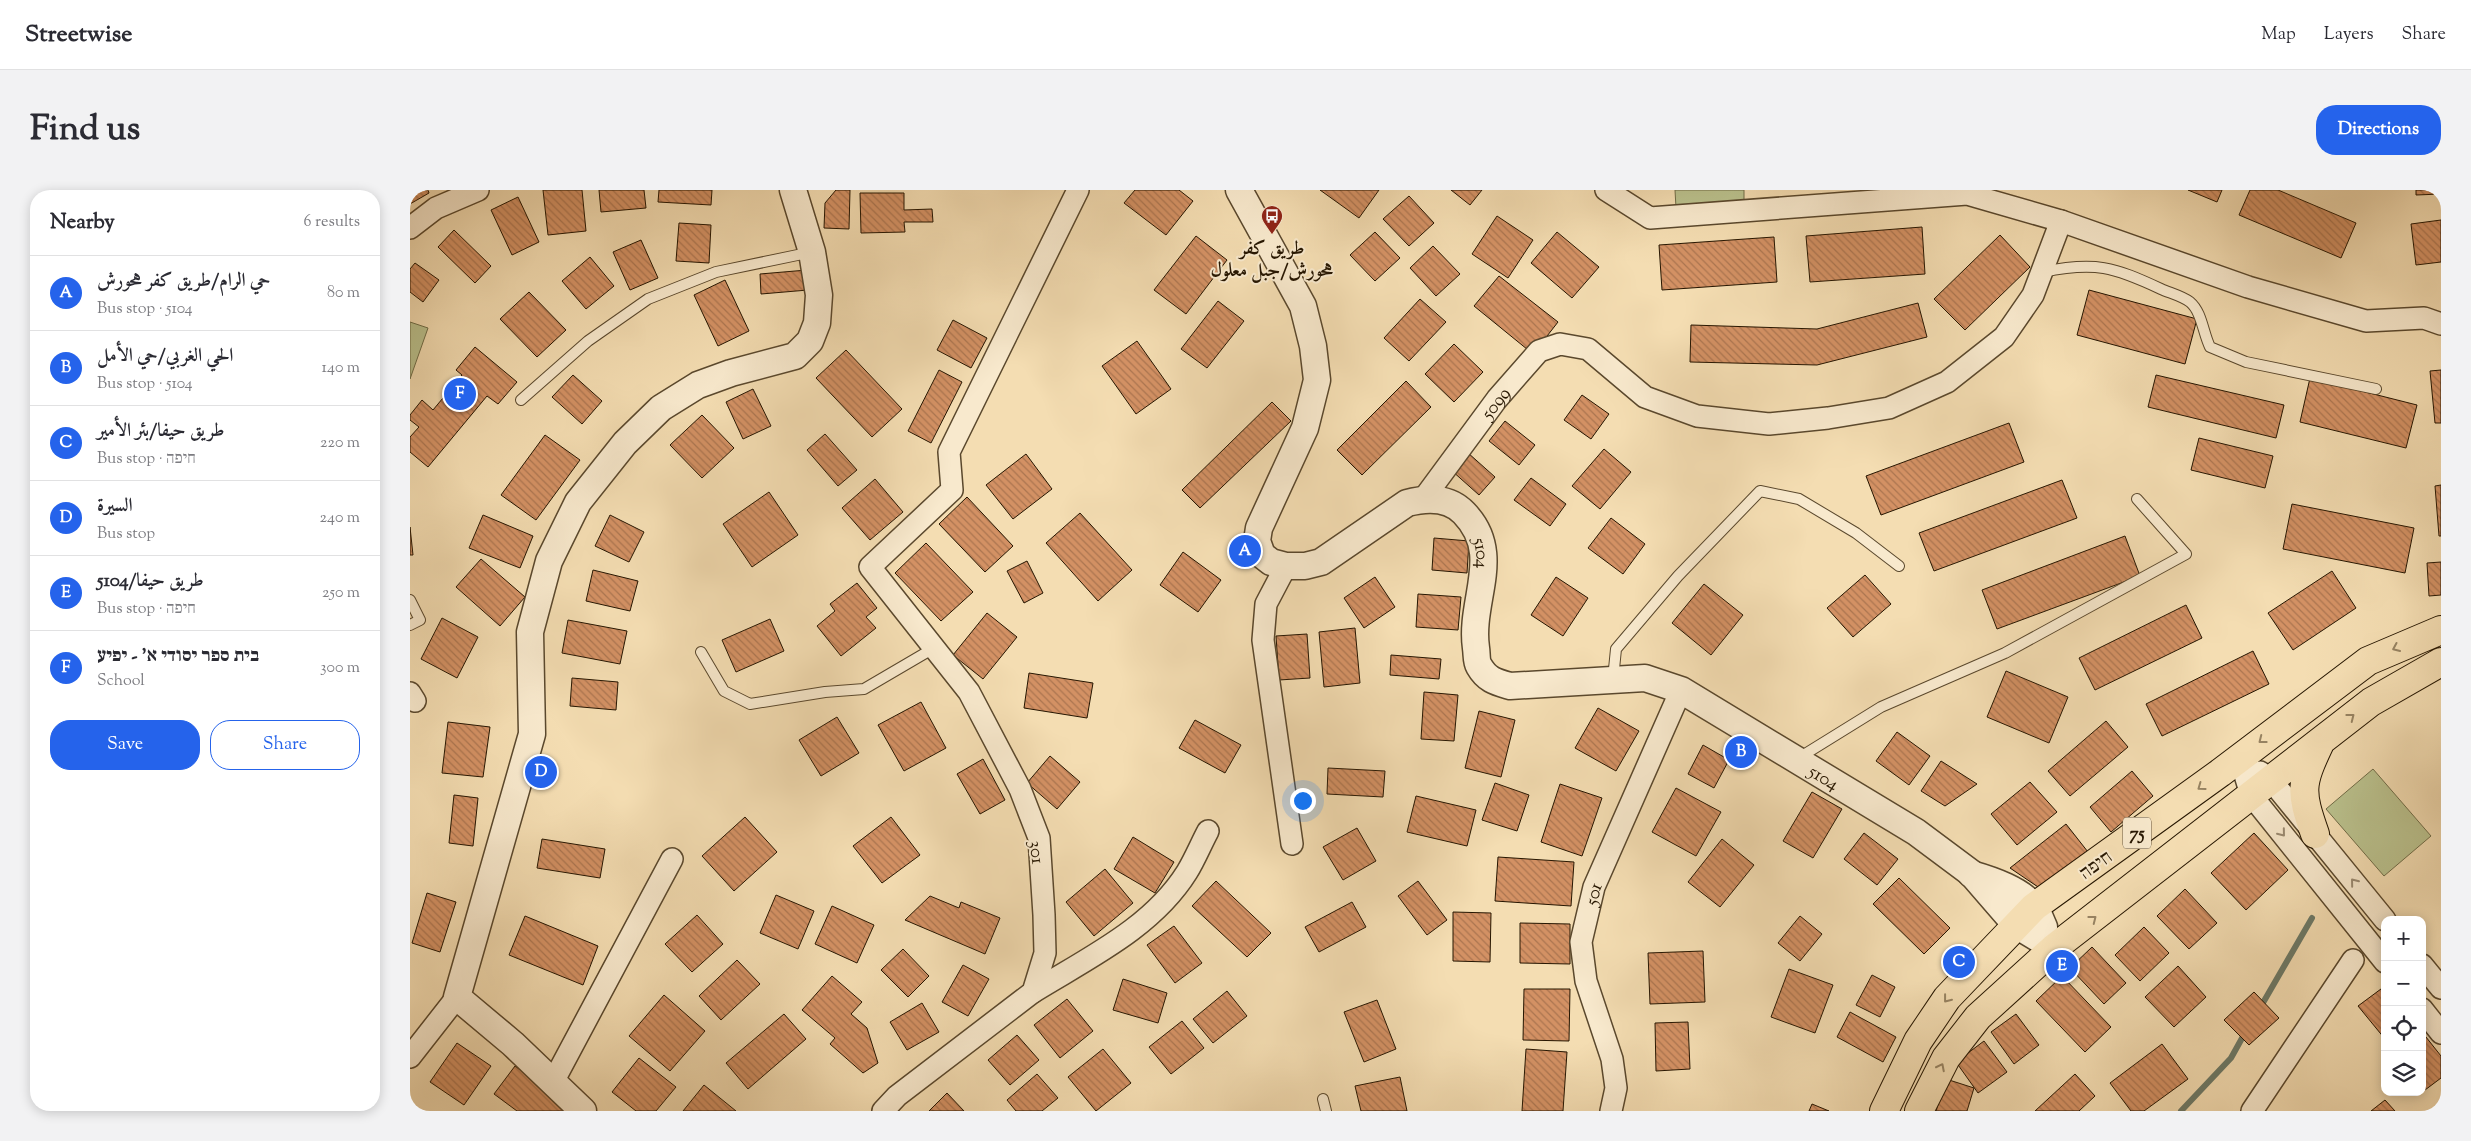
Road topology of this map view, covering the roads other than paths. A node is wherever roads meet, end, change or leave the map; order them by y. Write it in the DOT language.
graph roads {
  1 [pos="478,190"];
  2 [pos="793,190"];
  3 [pos="1078,190"];
  4 [pos="1239,190"];
  5 [pos="1606,190"];
  6 [pos="2061,221"];
  7 [pos="410,228"];
  8 [pos="812,252"];
  9 [pos="2042,272"];
  10 [pos="2435,316"];
  11 [pos="2376,389"];
  12 [pos="521,400"];
  13 [pos="1424,498"];
  14 [pos="2138,499"];
  15 [pos="1286,566"];
  16 [pos="1899,566"];
  17 [pos="410,600"];
  18 [pos="410,625"];
  19 [pos="2441,630"];
  20 [pos="934,648"];
  21 [pos="701,652"];
  22 [pos="2441,662"];
  23 [pos="1613,679"];
  24 [pos="1681,690"];
  25 [pos="2322,740"];
  26 [pos="2240,758"];
  27 [pos="1796,760"];
  28 [pos="2261,788"];
  29 [pos="1208,831"];
  30 [pos="2315,834"];
  31 [pos="1292,844"];
  32 [pos="672,859"];
  33 [pos="2025,916"];
  34 [pos="2382,916"];
  35 [pos="2054,948"];
  36 [pos="2354,960"];
  37 [pos="2384,961"];
  38 [pos="2426,970"];
  39 [pos="2441,988"];
  40 [pos="1033,992"];
  41 [pos="457,997"];
  42 [pos="2426,1014"];
  43 [pos="2441,1032"];
  44 [pos="410,1057"];
  45 [pos="553,1082"];
  46 [pos="1323,1099"];
  47 [pos="583,1111"];
  48 [pos="883,1111"];
  49 [pos="1326,1111"];
  50 [pos="1611,1111"];
  51 [pos="1884,1111"];
  52 [pos="1919,1111"];
  53 [pos="2252,1111"];
  1 -- 7 [label="street"];
  2 -- 8 [label="street"];
  3 -- 20 [label="street, 301"];
  4 -- 15 [label="street"];
  5 -- 6 [label="street"];
  6 -- 9 [label="street"];
  6 -- 10 [label="street"];
  8 -- 12 [label="lane"];
  8 -- 41 [label="street"];
  9 -- 11 [label="lane"];
  9 -- 13 [label="street, 5099"];
  13 -- 15 [label="street"];
  13 -- 23 [label="street, 5104"];
  14 -- 27 [label="lane"];
  15 -- 31 [label="street"];
  16 -- 23 [label="lane"];
  17 -- 18 [label="lane"];
  19 -- 26 [label="highway, חיפה / 75, one-way"];
  20 -- 21 [label="lane"];
  20 -- 40 [label="street, 301"];
  25 -- 22 [label="highway, 75, one-way"];
  23 -- 24 [label="street, 5104"];
  24 -- 27 [label="street, 5104"];
  24 -- 50 [label="street, 501"];
  25 -- 28 [label="highway, 75"];
  25 -- 30 [label="highway"];
  26 -- 28 [label="street"];
  26 -- 33 [label="highway, חיפה / 75, one-way"];
  27 -- 33 [label="street, 5104"];
  28 -- 30 [label="street"];
  35 -- 28 [label="highway, 75, one-way"];
  28 -- 37 [label="street, one-way"];
  29 -- 40 [label="street"];
  34 -- 30 [label="street, one-way"];
  32 -- 45 [label="street"];
  33 -- 35 [label="street, 5104"];
  33 -- 51 [label="highway, חיפה / 75, one-way"];
  52 -- 35 [label="highway, 75, one-way"];
  36 -- 53 [label="street"];
  38 -- 39 [label="street"];
  40 -- 48 [label="street"];
  41 -- 44 [label="street"];
  41 -- 45 [label="street"];
  42 -- 43 [label="street"];
  45 -- 47 [label="street"];
  46 -- 49 [label="lane"];
}
